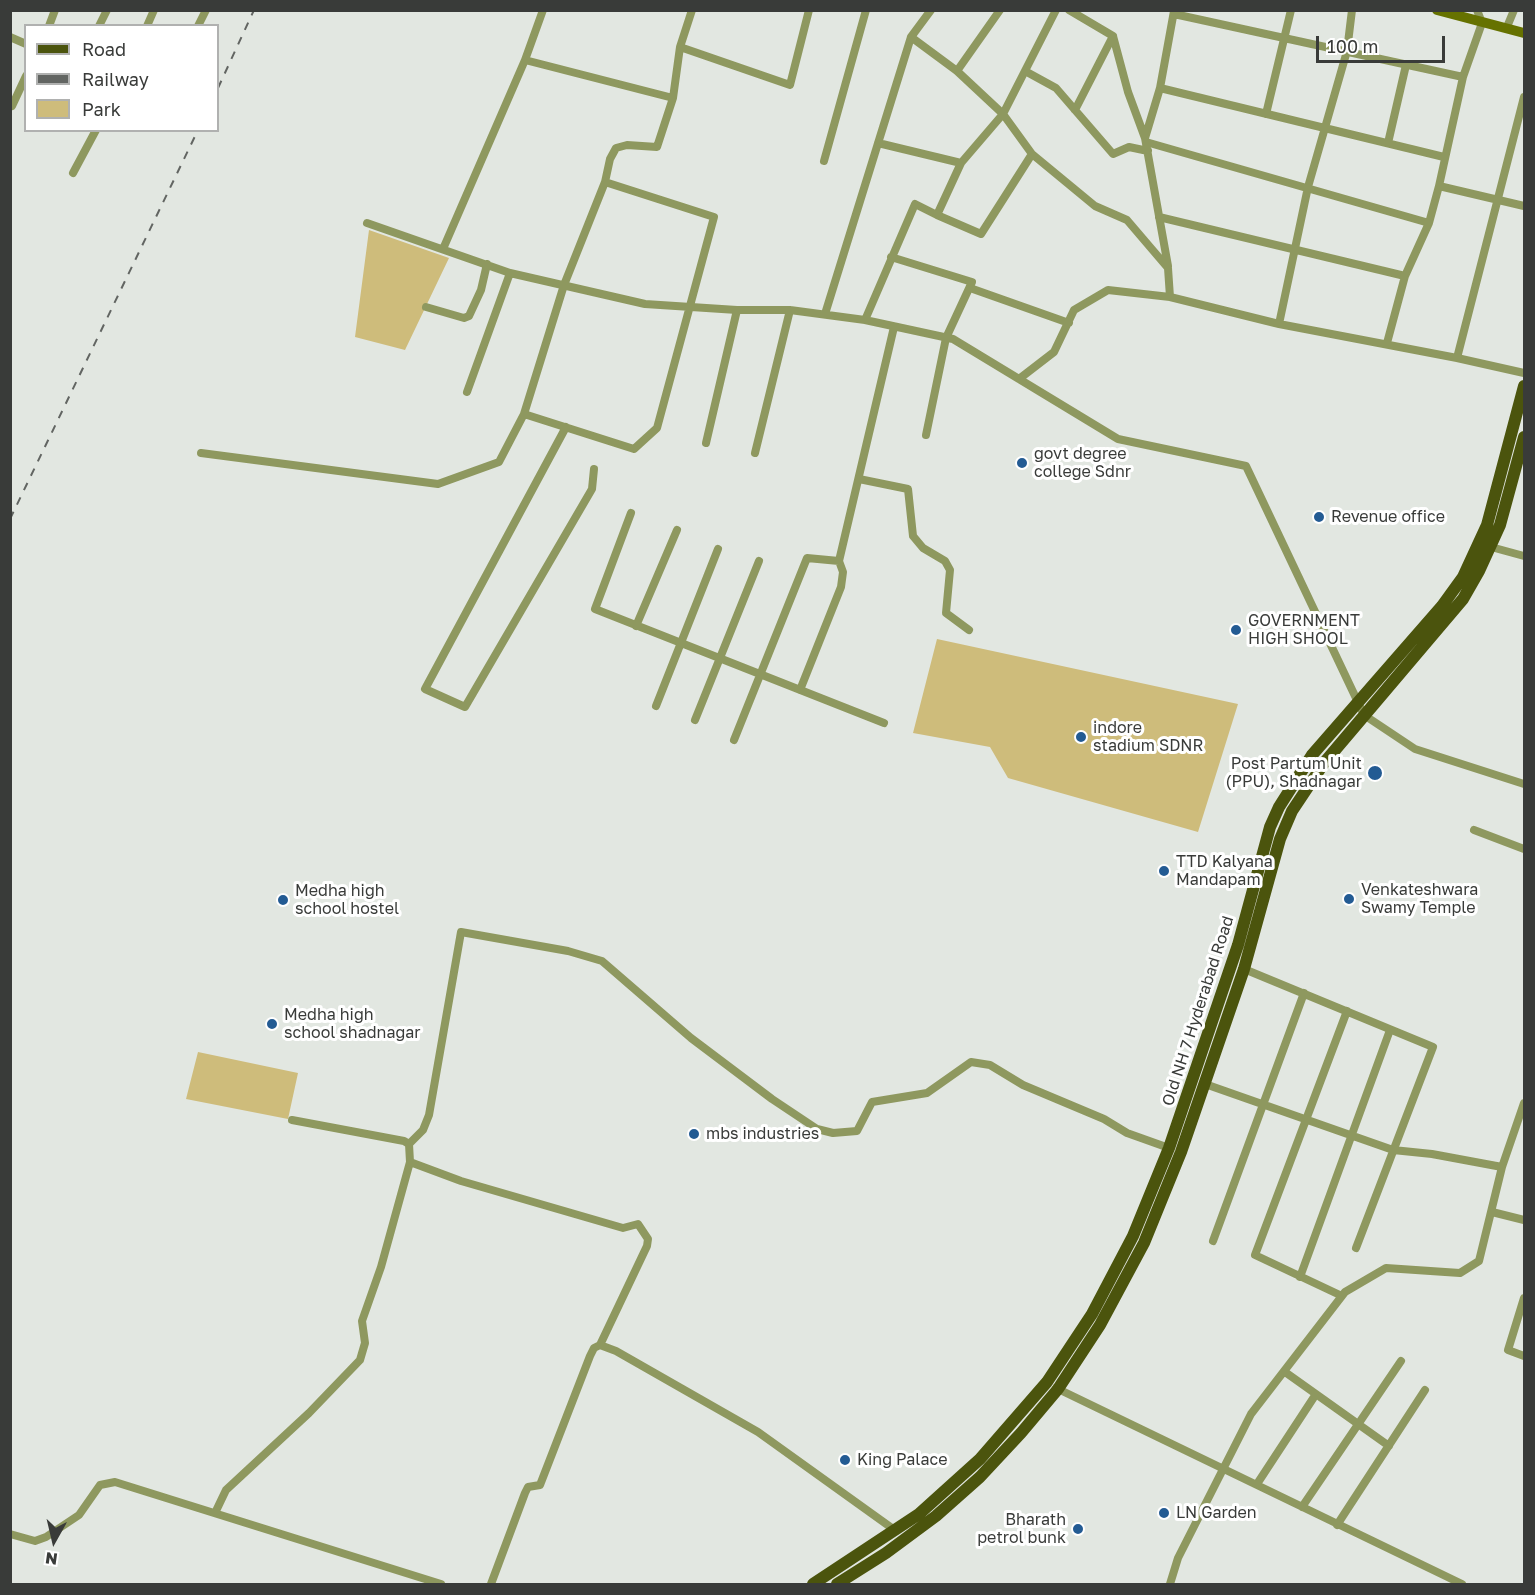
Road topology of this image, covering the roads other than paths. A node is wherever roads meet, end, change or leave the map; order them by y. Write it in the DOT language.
graph roads {
  1 [pos="106,10"];
  2 [pos="154,10"];
  3 [pos="206,10"];
  4 [pos="543,10"];
  5 [pos="692,10"];
  6 [pos="809,10"];
  7 [pos="866,10"];
  8 [pos="931,10"];
  9 [pos="1000,10"];
  10 [pos="1056,10"];
  11 [pos="1069,10"];
  12 [pos="1291,10"];
  13 [pos="1352,10"];
  14 [pos="1437,10"];
  15 [pos="1477,10"];
  16 [pos="1514,10"];
  17 [pos="1174,12"];
  18 [pos="1482,23"];
  19 [pos="100,24"];
  20 [pos="148,24"];
  21 [pos="199,24"];
  22 [pos="1507,27"];
  23 [pos="1524,33"];
  24 [pos="1113,36"];
  25 [pos="10,37"];
  26 [pos="911,37"];
  27 [pos="1284,38"];
  28 [pos="24,43"];
  29 [pos="680,47"];
  30 [pos="1347,51"];
  31 [pos="525,60"];
  32 [pos="1406,65"];
  33 [pos="957,71"];
  34 [pos="1025,71"];
  35 [pos="1463,77"];
  36 [pos="24,80"];
  37 [pos="1160,88"];
  38 [pos="1524,97"];
  39 [pos="673,98"];
  40 [pos="12,106"];
  41 [pos="1075,110"];
  42 [pos="1003,114"];
  43 [pos="1266,114"];
  44 [pos="1326,128"];
  45 [pos="95,132"];
  46 [pos="1146,140"];
  47 [pos="878,143"];
  48 [pos="1388,143"];
  49 [pos="1148,151"];
  50 [pos="1032,154"];
  51 [pos="1444,157"];
  52 [pos="824,161"];
  53 [pos="961,163"];
  54 [pos="74,173"];
  55 [pos="605,182"];
  56 [pos="1439,186"];
  57 [pos="1308,187"];
  58 [pos="1497,199"];
  59 [pos="1524,206"];
  60 [pos="937,215"];
  61 [pos="1160,217"];
  62 [pos="1429,222"];
  63 [pos="367,223"];
  64 [pos="443,249"];
  65 [pos="1295,249"];
  66 [pos="891,257"];
  67 [pos="487,264"];
  68 [pos="1168,268"];
  69 [pos="510,273"];
  70 [pos="1405,276"];
  71 [pos="564,285"];
  72 [pos="970,288"];
  73 [pos="1170,297"];
  74 [pos="426,307"];
  75 [pos="690,308"];
  76 [pos="738,310"];
  77 [pos="790,310"];
  78 [pos="825,314"];
  79 [pos="865,320"];
  80 [pos="1069,323"];
  81 [pos="1279,324"];
  82 [pos="894,327"];
  83 [pos="946,338"];
  84 [pos="1388,343"];
  85 [pos="1457,358"];
  86 [pos="1524,373"];
  87 [pos="1019,379"];
  88 [pos="1524,386"];
  89 [pos="467,392"];
  90 [pos="524,414"];
  91 [pos="566,427"];
  92 [pos="926,435"];
  93 [pos="1524,438"];
  94 [pos="706,442"];
  95 [pos="201,453"];
  96 [pos="755,453"];
  97 [pos="594,469"];
  98 [pos="859,478"];
  99 [pos="631,513"];
  100 [pos="677,530"];
  101 [pos="1491,547"];
  102 [pos="718,549"];
  103 [pos="1524,556"];
  104 [pos="759,561"];
  105 [pos="839,561"];
  106 [pos="636,626"];
  107 [pos="969,630"];
  108 [pos="679,642"];
  109 [pos="719,658"];
  110 [pos="760,674"];
  111 [pos="800,690"];
  112 [pos="1356,703"];
  113 [pos="656,706"];
  114 [pos="1364,715"];
  115 [pos="695,720"];
  116 [pos="884,723"];
  117 [pos="734,740"];
  118 [pos="1524,784"];
  119 [pos="1474,830"];
  120 [pos="1524,849"];
  121 [pos="1244,969"];
  122 [pos="1304,993"];
  123 [pos="1347,1011"];
  124 [pos="1390,1030"];
  125 [pos="1205,1084"];
  126 [pos="1524,1103"];
  127 [pos="1262,1106"];
  128 [pos="292,1120"];
  129 [pos="1307,1121"];
  130 [pos="1352,1134"];
  131 [pos="409,1144"];
  132 [pos="1169,1148"];
  133 [pos="1393,1150"];
  134 [pos="410,1162"];
  135 [pos="1502,1167"];
  136 [pos="1492,1212"];
  137 [pos="1524,1220"];
  138 [pos="1213,1241"];
  139 [pos="1356,1248"];
  140 [pos="1300,1276"];
  141 [pos="1342,1296"];
  142 [pos="1524,1298"];
  143 [pos="600,1345"];
  144 [pos="1524,1356"];
  145 [pos="1401,1361"];
  146 [pos="1285,1372"];
  147 [pos="1052,1386"];
  148 [pos="1425,1390"];
  149 [pos="1316,1394"];
  150 [pos="1360,1423"];
  151 [pos="1389,1446"];
  152 [pos="1222,1466"];
  153 [pos="1257,1484"];
  154 [pos="1302,1507"];
  155 [pos="215,1513"];
  156 [pos="1337,1525"];
  157 [pos="896,1531"];
  158 [pos="10,1534"];
  159 [pos="441,1584"];
  160 [pos="491,1584"];
  161 [pos="813,1584"];
  162 [pos="837,1584"];
  163 [pos="1170,1584"];
  164 [pos="1462,1584"];
  1 -- 19 [label="street"];
  2 -- 20 [label="street"];
  3 -- 21 [label="street"];
  4 -- 31 [label="street"];
  5 -- 29 [label="street"];
  6 -- 29 [label="street"];
  7 -- 52 [label="street"];
  8 -- 26 [label="street"];
  9 -- 33 [label="street"];
  10 -- 34 [label="street"];
  11 -- 24 [label="street"];
  12 -- 27 [label="street"];
  13 -- 30 [label="street"];
  14 -- 18 [label="main road"];
  15 -- 18 [label="street"];
  16 -- 22 [label="street"];
  17 -- 27 [label="street"];
  17 -- 37 [label="street"];
  18 -- 22 [label="main road"];
  18 -- 35 [label="street"];
  22 -- 23 [label="main road"];
  24 -- 41 [label="street"];
  24 -- 46 [label="street"];
  25 -- 28 [label="street"];
  26 -- 33 [label="street"];
  26 -- 47 [label="street"];
  27 -- 30 [label="street"];
  27 -- 43 [label="street"];
  29 -- 39 [label="street"];
  30 -- 32 [label="street"];
  30 -- 44 [label="street"];
  31 -- 39 [label="street"];
  31 -- 64 [label="street"];
  32 -- 35 [label="street"];
  32 -- 48 [label="street"];
  33 -- 42 [label="street"];
  34 -- 41 [label="street"];
  34 -- 42 [label="street"];
  35 -- 51 [label="street"];
  36 -- 40 [label="street"];
  37 -- 43 [label="street"];
  37 -- 46 [label="street"];
  38 -- 58 [label="street"];
  39 -- 55 [label="street"];
  41 -- 49 [label="street"];
  42 -- 50 [label="street"];
  42 -- 53 [label="street"];
  43 -- 44 [label="street"];
  44 -- 48 [label="street"];
  44 -- 57 [label="street"];
  45 -- 54 [label="street"];
  46 -- 49 [label="street"];
  46 -- 57 [label="street"];
  47 -- 53 [label="street"];
  47 -- 78 [label="street"];
  48 -- 51 [label="street"];
  49 -- 61 [label="street"];
  50 -- 60 [label="street"];
  50 -- 68 [label="street"];
  51 -- 56 [label="street"];
  53 -- 60 [label="street"];
  55 -- 71 [label="street"];
  55 -- 75 [label="street"];
  56 -- 58 [label="street"];
  56 -- 62 [label="street"];
  57 -- 62 [label="street"];
  57 -- 65 [label="street"];
  58 -- 59 [label="street"];
  58 -- 85 [label="street"];
  60 -- 66 [label="street"];
  61 -- 65 [label="street"];
  61 -- 68 [label="street"];
  62 -- 70 [label="street"];
  63 -- 64 [label="street"];
  64 -- 67 [label="street"];
  65 -- 70 [label="street"];
  65 -- 81 [label="street"];
  66 -- 72 [label="street"];
  66 -- 79 [label="street"];
  67 -- 69 [label="street"];
  67 -- 74 [label="street"];
  68 -- 73 [label="street"];
  69 -- 71 [label="street"];
  69 -- 89 [label="street"];
  70 -- 84 [label="street"];
  71 -- 75 [label="street"];
  71 -- 90 [label="street"];
  72 -- 80 [label="street"];
  72 -- 83 [label="street"];
  73 -- 80 [label="street"];
  73 -- 81 [label="street"];
  75 -- 76 [label="street"];
  75 -- 91 [label="street"];
  76 -- 77 [label="street"];
  76 -- 94 [label="street"];
  77 -- 78 [label="street"];
  77 -- 96 [label="street"];
  78 -- 79 [label="street"];
  79 -- 82 [label="street"];
  80 -- 87 [label="street"];
  81 -- 84 [label="street"];
  82 -- 83 [label="street"];
  82 -- 98 [label="street"];
  83 -- 87 [label="street"];
  83 -- 92 [label="street"];
  84 -- 85 [label="street"];
  85 -- 86 [label="street"];
  87 -- 112 [label="street"];
  88 -- 112 [label="main road, Old NH 7 Hyderabad Road"];
  90 -- 91 [label="street"];
  90 -- 95 [label="street"];
  91 -- 97 [label="street"];
  93 -- 101 [label="main road, Old NH 7 Hyderabad Road"];
  98 -- 105 [label="street"];
  98 -- 107 [label="street"];
  99 -- 106 [label="street"];
  100 -- 106 [label="street"];
  101 -- 103 [label="street"];
  101 -- 114 [label="main road, Old NH 7 Hyderabad Road"];
  102 -- 108 [label="street"];
  104 -- 109 [label="street"];
  105 -- 110 [label="street"];
  105 -- 111 [label="street"];
  106 -- 108 [label="street"];
  108 -- 109 [label="street"];
  108 -- 113 [label="street"];
  109 -- 110 [label="street"];
  109 -- 115 [label="street"];
  110 -- 111 [label="street"];
  110 -- 117 [label="street"];
  111 -- 116 [label="street"];
  112 -- 114 [label="street"];
  112 -- 132 [label="main road, Old NH 7 Hyderabad Road"];
  114 -- 118 [label="street"];
  114 -- 121 [label="main road, Old NH 7 Hyderabad Road"];
  119 -- 120 [label="street"];
  121 -- 122 [label="street"];
  121 -- 125 [label="main road, Old NH 7 Hyderabad Road"];
  122 -- 123 [label="street"];
  122 -- 127 [label="street"];
  123 -- 124 [label="street"];
  123 -- 129 [label="street"];
  124 -- 130 [label="street"];
  124 -- 133 [label="street"];
  125 -- 127 [label="street"];
  125 -- 147 [label="main road, Old NH 7 Hyderabad Road"];
  126 -- 135 [label="street"];
  127 -- 129 [label="street"];
  127 -- 138 [label="street"];
  128 -- 131 [label="street"];
  129 -- 130 [label="street"];
  129 -- 140 [label="street"];
  130 -- 133 [label="street"];
  130 -- 140 [label="street"];
  131 -- 132 [label="street"];
  131 -- 134 [label="street"];
  132 -- 147 [label="main road, Old NH 7 Hyderabad Road"];
  133 -- 135 [label="street"];
  133 -- 139 [label="street"];
  134 -- 143 [label="street"];
  134 -- 155 [label="street"];
  135 -- 136 [label="street"];
  136 -- 137 [label="street"];
  136 -- 141 [label="street"];
  140 -- 141 [label="street"];
  141 -- 146 [label="street"];
  142 -- 144 [label="street"];
  143 -- 157 [label="street"];
  143 -- 160 [label="street"];
  145 -- 150 [label="street"];
  146 -- 149 [label="street"];
  146 -- 152 [label="street"];
  147 -- 152 [label="street"];
  147 -- 157 [label="main road, Old NH 7 Hyderabad Road"];
  147 -- 162 [label="main road, Old NH 7 Hyderabad Road"];
  148 -- 151 [label="street"];
  149 -- 150 [label="street"];
  149 -- 153 [label="street"];
  150 -- 151 [label="street"];
  150 -- 154 [label="street"];
  151 -- 156 [label="street"];
  152 -- 153 [label="street"];
  152 -- 163 [label="street"];
  153 -- 154 [label="street"];
  154 -- 156 [label="street"];
  155 -- 158 [label="street"];
  155 -- 159 [label="street"];
  156 -- 164 [label="street"];
  157 -- 161 [label="main road, Old NH 7 Hyderabad Road"];
}
